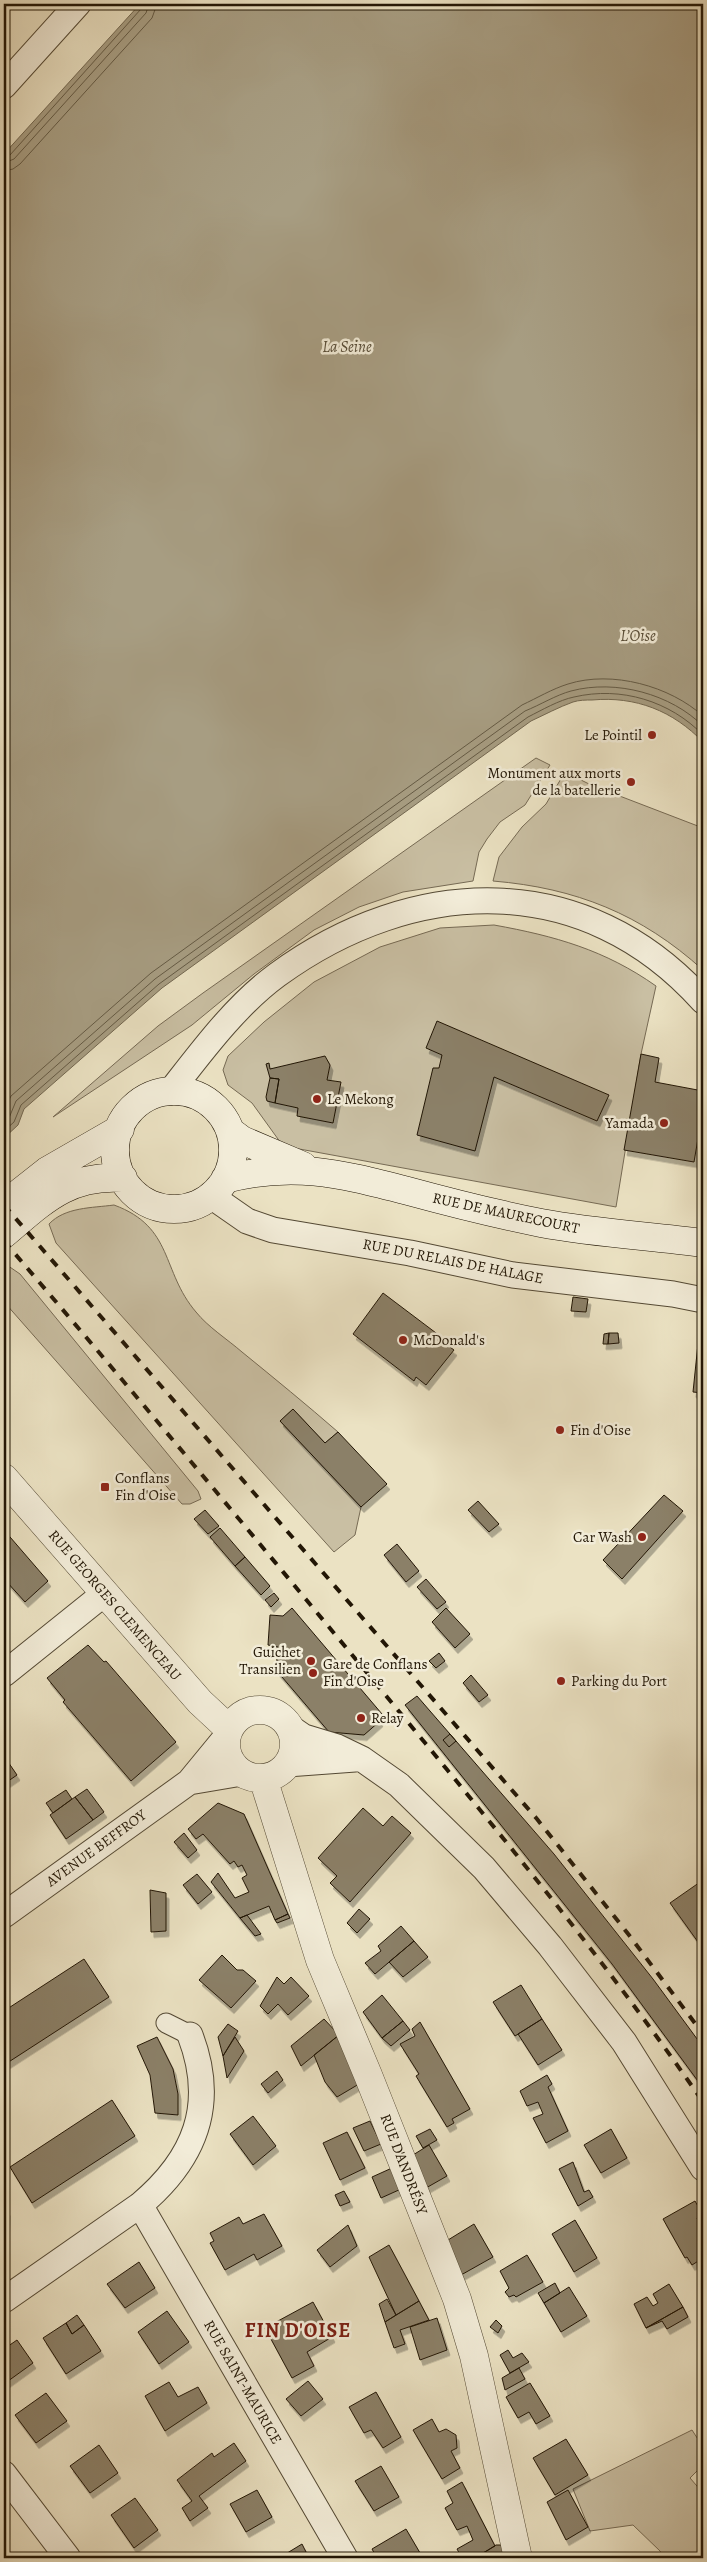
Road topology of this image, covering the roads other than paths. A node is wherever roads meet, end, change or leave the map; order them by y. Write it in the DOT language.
graph roads {
  1 [pos="78,4"];
  2 [pos="4,86"];
  3 [pos="703,1001"];
  4 [pos="170,1092"];
  5 [pos="120,1129"];
  6 [pos="230,1131"];
  7 [pos="311,1170"];
  8 [pos="123,1178"];
  9 [pos="218,1188"];
  10 [pos="4,1205"];
  11 [pos="4,1234"];
  12 [pos="703,1243"];
  13 [pos="703,1300"];
  14 [pos="4,1478"];
  15 [pos="105,1593"];
  16 [pos="4,1674"];
  17 [pos="288,1726"];
  18 [pos="228,1733"];
  19 [pos="362,1759"];
  20 [pos="288,1764"];
  21 [pos="252,1776"];
  22 [pos="190,1782"];
  23 [pos="4,1915"];
  24 [pos="166,2023"];
  25 [pos="190,2035"];
  26 [pos="703,2168"];
  27 [pos="140,2205"];
  28 [pos="4,2300"];
  29 [pos="4,2474"];
  30 [pos="68,2558"];
  31 [pos="345,2558"];
  32 [pos="518,2558"];
  1 -- 2 [label="street"];
  3 -- 4 [label="street"];
  4 -- 5 [label="street"];
  4 -- 6 [label="street"];
  5 -- 8 [label="street"];
  5 -- 10 [label="street"];
  6 -- 7 [label="street, RUE DE MAURECOURT"];
  6 -- 9 [label="street"];
  7 -- 9 [label="street, RUE DE MAURECOURT"];
  7 -- 12 [label="street, RUE DE MAURECOURT"];
  8 -- 9 [label="street"];
  8 -- 11 [label="street"];
  9 -- 13 [label="street, RUE DU RELAIS DE HALAGE"];
  14 -- 15 [label="street, RUE GEORGES CLEMENCEAU"];
  15 -- 16 [label="street"];
  15 -- 18 [label="street, RUE GEORGES CLEMENCEAU"];
  17 -- 18 [label="street"];
  17 -- 19 [label="street"];
  17 -- 20 [label="street"];
  18 -- 21 [label="street"];
  18 -- 22 [label="street"];
  19 -- 20 [label="street"];
  19 -- 26 [label="street"];
  20 -- 21 [label="street"];
  21 -- 22 [label="street"];
  21 -- 32 [label="street, RUE D'ANDRÉSY"];
  22 -- 23 [label="street, AVENUE BEFFROY"];
  24 -- 25 [label="street"];
  25 -- 27 [label="street"];
  27 -- 28 [label="street"];
  27 -- 31 [label="street, RUE SAINT-MAURICE"];
  29 -- 30 [label="street"];
}
